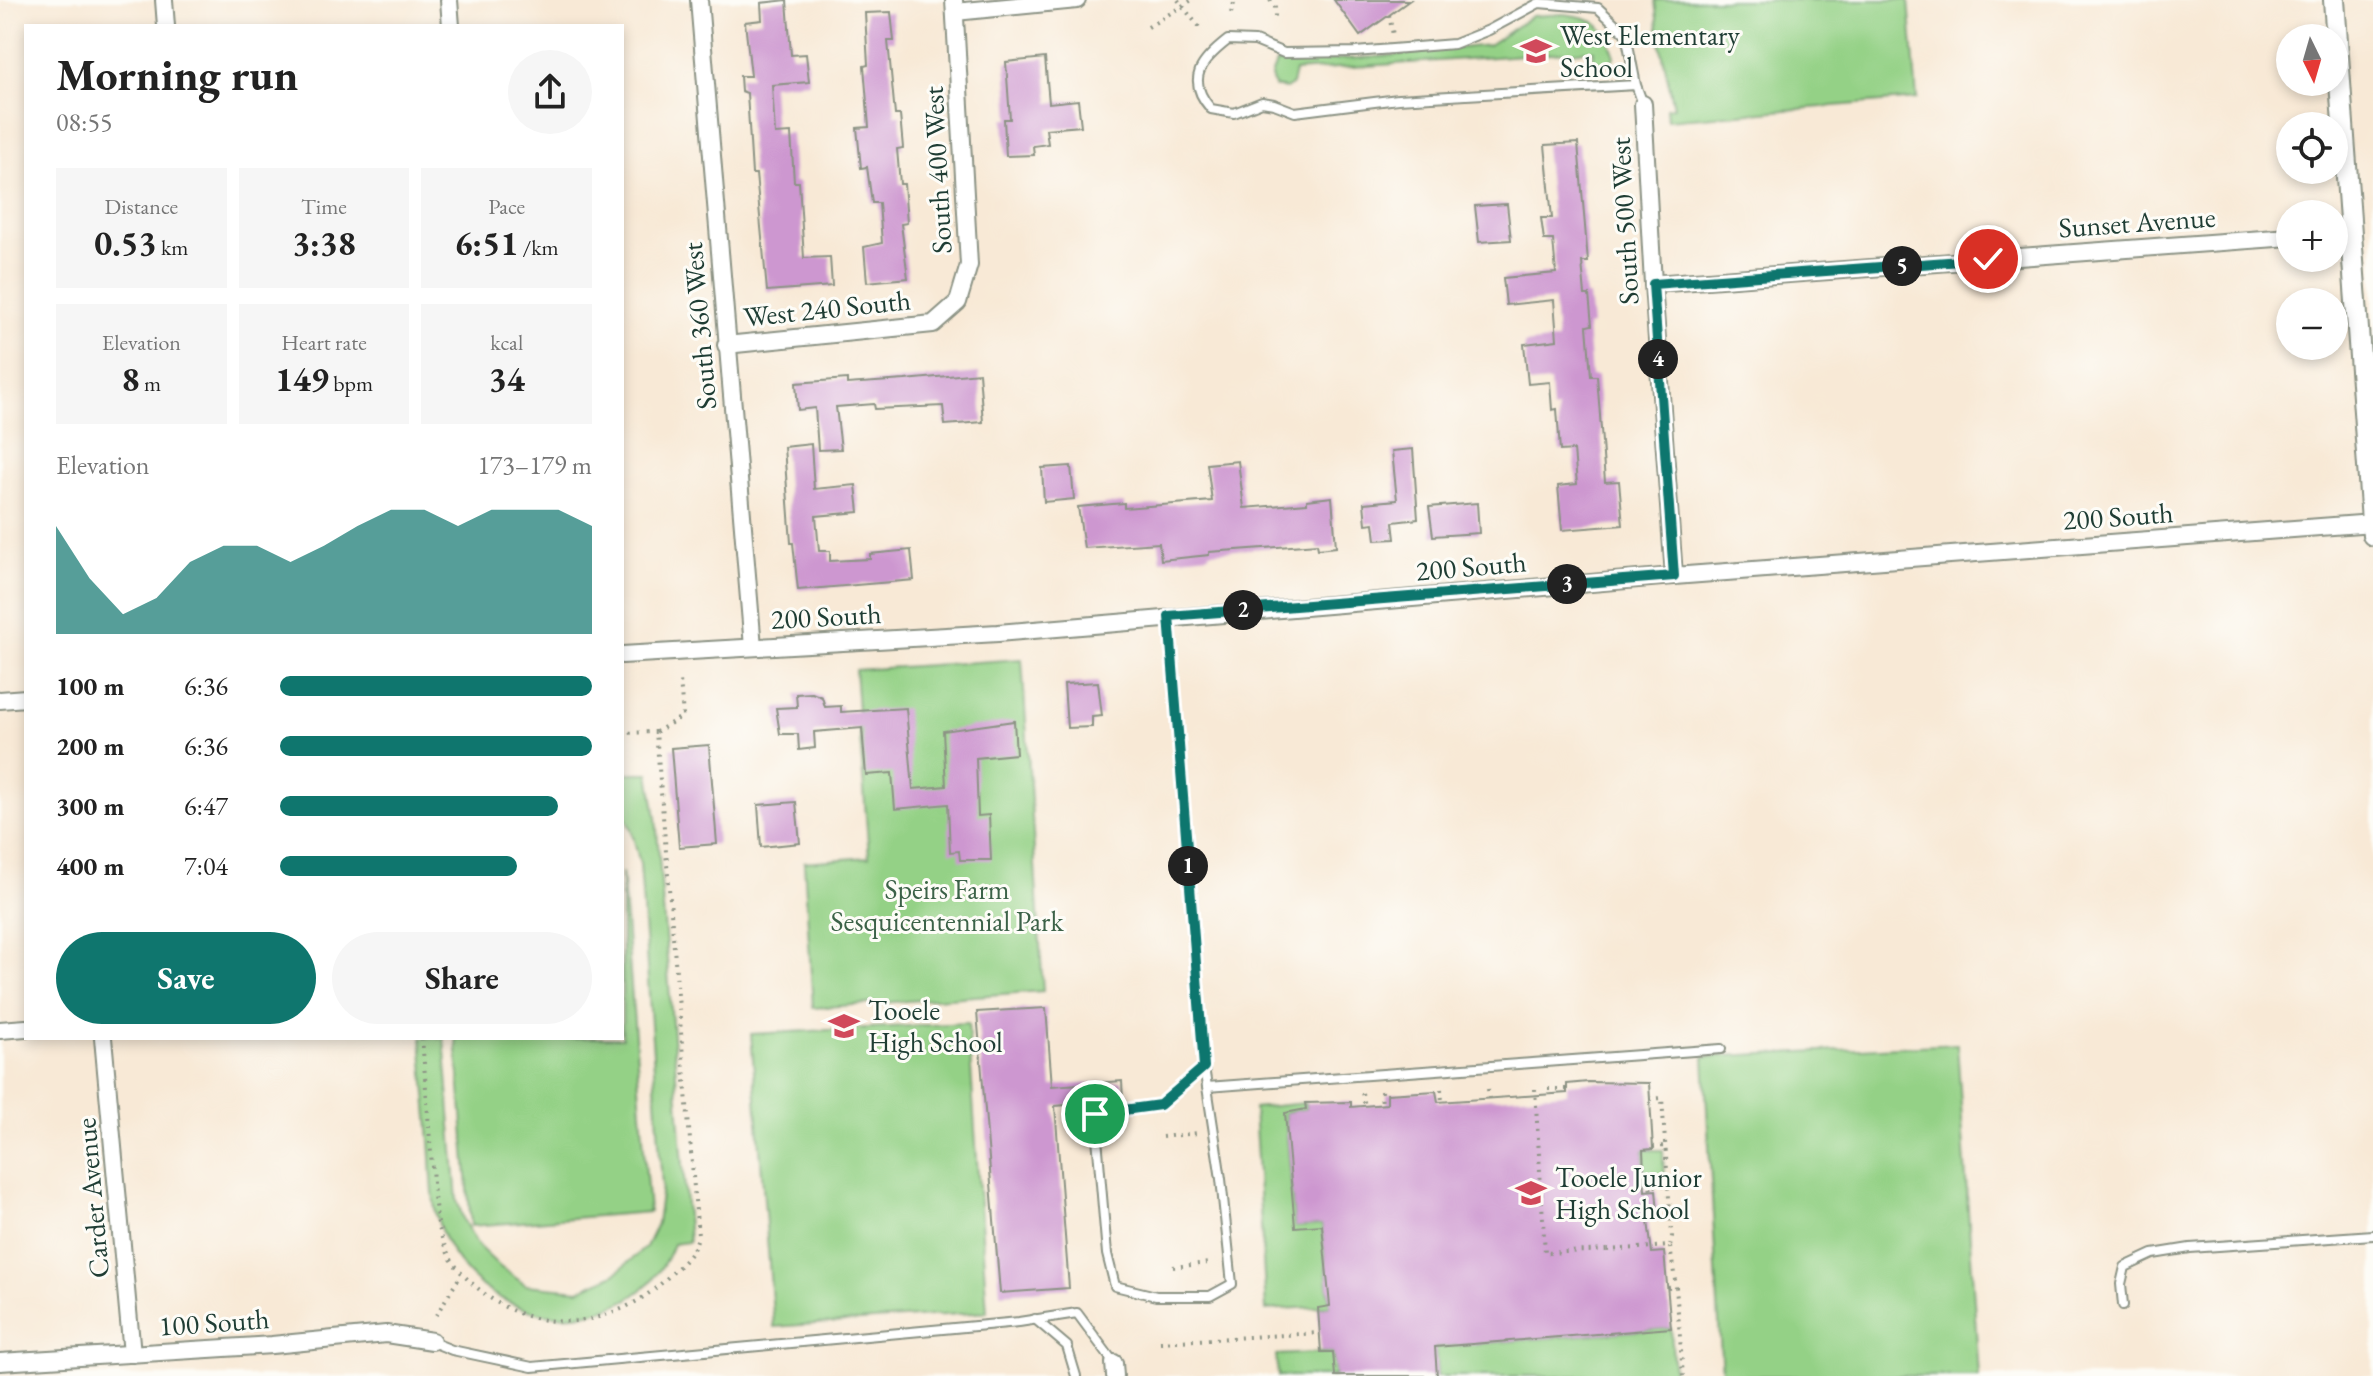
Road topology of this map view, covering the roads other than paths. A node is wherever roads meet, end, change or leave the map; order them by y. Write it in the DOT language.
graph roads {
  1 [pos="164,0"];
  2 [pos="449,0"];
  3 [pos="699,0"];
  4 [pos="1077,0"];
  5 [pos="2334,0"];
  6 [pos="954,6"];
  7 [pos="166,24"];
  8 [pos="451,24"];
  9 [pos="1636,85"];
  10 [pos="1643,104"];
  11 [pos="2341,200"];
  12 [pos="2276,238"];
  13 [pos="2346,272"];
  14 [pos="1653,284"];
  15 [pos="933,324"];
  16 [pos="726,345"];
  17 [pos="2372,523"];
  18 [pos="2373,535"];
  19 [pos="1674,576"];
  20 [pos="1169,616"];
  21 [pos="753,647"];
  22 [pos="624,655"];
  23 [pos="24,698"];
  24 [pos="0,700"];
  25 [pos="24,1028"];
  26 [pos="0,1030"];
  27 [pos="103,1040"];
  28 [pos="1721,1049"];
  29 [pos="1204,1067"];
  30 [pos="1207,1087"];
  31 [pos="2373,1235"];
  32 [pos="2123,1305"];
  33 [pos="1035,1319"];
  34 [pos="432,1341"];
  35 [pos="132,1354"];
  36 [pos="0,1362"];
  37 [pos="1115,1370"];
  38 [pos="1076,1376"];
  1 -- 7 [label="street"];
  2 -- 8 [label="street"];
  3 -- 16 [label="street, South 360 West"];
  4 -- 6 [label="street"];
  5 -- 11 [label="street"];
  6 -- 15 [label="street, South 400 West"];
  9 -- 9 [label="lane"];
  9 -- 10 [label="lane"];
  10 -- 14 [label="street, South 500 West"];
  12 -- 14 [label="street, Sunset Avenue"];
  13 -- 17 [label="street"];
  14 -- 19 [label="street, South 500 West"];
  15 -- 16 [label="street, West 240 South"];
  16 -- 21 [label="street, South 360 West"];
  17 -- 18 [label="street"];
  17 -- 19 [label="street, 200 South"];
  19 -- 20 [label="street, 200 South"];
  20 -- 21 [label="street, 200 South"];
  20 -- 29 [label="lane"];
  21 -- 22 [label="street, 200 South"];
  23 -- 24 [label="street"];
  25 -- 26 [label="street"];
  27 -- 35 [label="street, Carder Avenue"];
  28 -- 30 [label="lane"];
  29 -- 30 [label="lane"];
  29 -- 30 [label="lane"];
  31 -- 32 [label="lane"];
  33 -- 34 [label="lane"];
  33 -- 37 [label="lane"];
  33 -- 38 [label="lane"];
  34 -- 35 [label="street, 100 South"];
  35 -- 36 [label="street, 100 South"];
}
